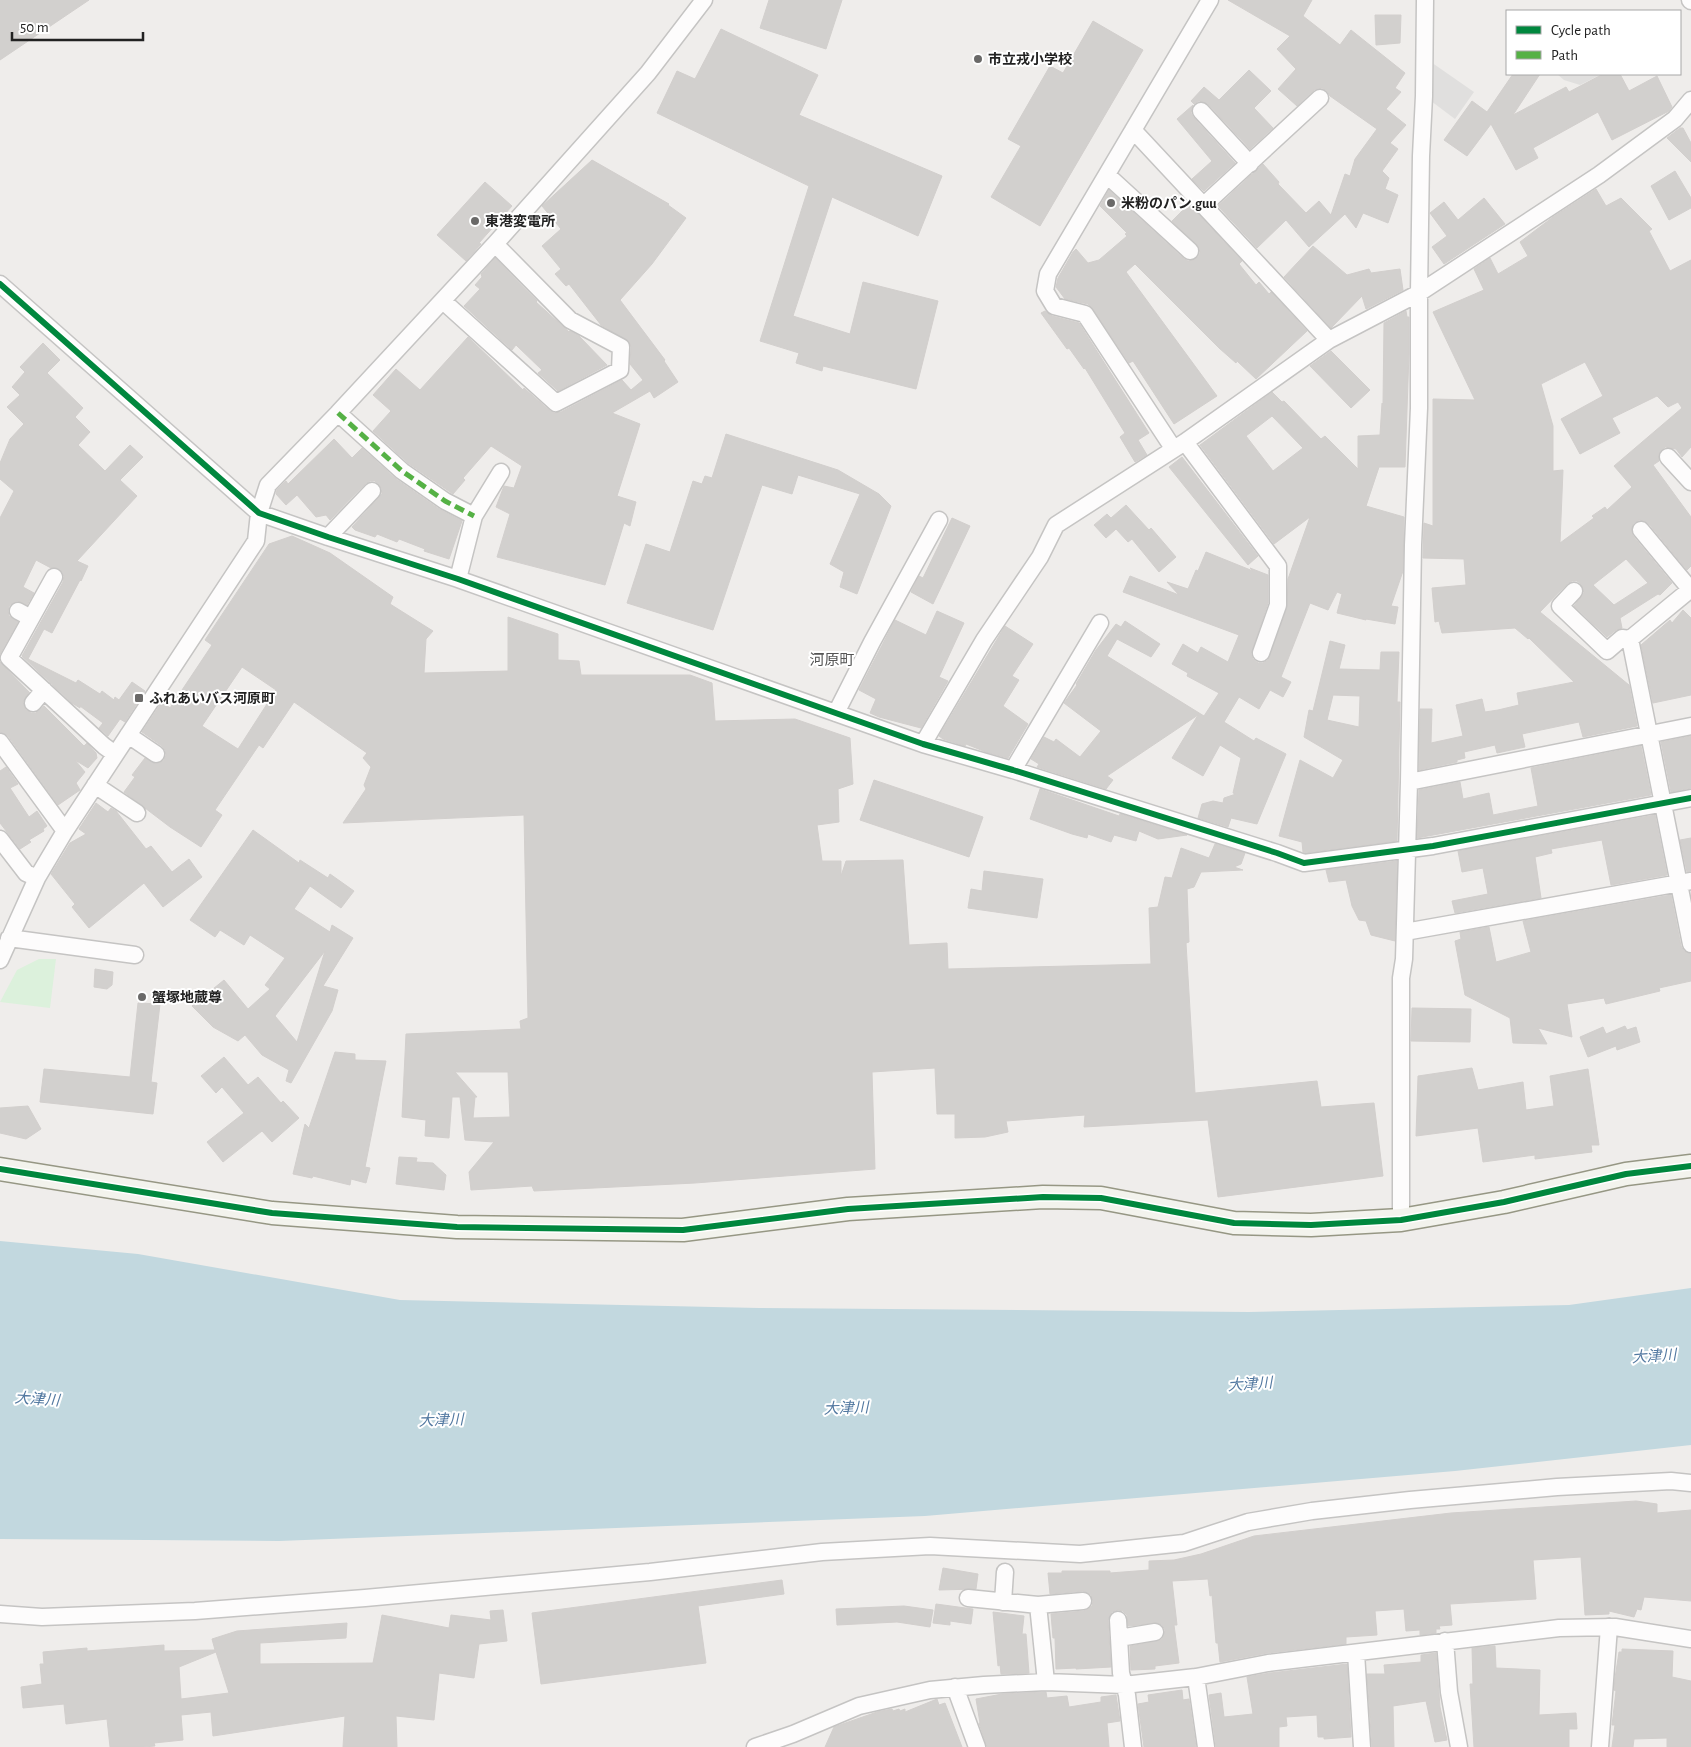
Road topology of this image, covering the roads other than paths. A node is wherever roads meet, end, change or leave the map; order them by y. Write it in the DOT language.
graph roads {
  1 [pos="704,0"];
  2 [pos="1209,0"];
  3 [pos="1424,0"];
  4 [pos="1320,98"];
  5 [pos="1691,100"];
  6 [pos="1201,111"];
  7 [pos="1133,130"];
  8 [pos="1250,164"];
  9 [pos="1107,175"];
  10 [pos="1204,206"];
  11 [pos="495,244"];
  12 [pos="1190,251"];
  13 [pos="0,284"];
  14 [pos="1419,293"];
  15 [pos="443,301"];
  16 [pos="1329,340"];
  17 [pos="338,413"];
  18 [pos="1179,445"];
  19 [pos="1668,457"];
  20 [pos="501,472"];
  21 [pos="1691,482"];
  22 [pos="372,490"];
  23 [pos="259,513"];
  24 [pos="474,516"];
  25 [pos="940,520"];
  26 [pos="1641,530"];
  27 [pos="328,538"];
  28 [pos="54,577"];
  29 [pos="458,579"];
  30 [pos="1691,589"];
  31 [pos="1574,591"];
  32 [pos="1100,623"];
  33 [pos="1630,639"];
  34 [pos="1261,653"];
  35 [pos="44,690"];
  36 [pos="32,704"];
  37 [pos="836,713"];
  38 [pos="1691,726"];
  39 [pos="1650,734"];
  40 [pos="128,735"];
  41 [pos="0,742"];
  42 [pos="923,744"];
  43 [pos="115,754"];
  44 [pos="156,754"];
  45 [pos="5,758"];
  46 [pos="1013,770"];
  47 [pos="1409,782"];
  48 [pos="95,785"];
  49 [pos="1691,798"];
  50 [pos="1664,803"];
  51 [pos="137,813"];
  52 [pos="65,831"];
  53 [pos="0,839"];
  54 [pos="1407,850"];
  55 [pos="37,878"];
  56 [pos="1685,882"];
  57 [pos="1405,932"];
  58 [pos="9,938"];
  59 [pos="1691,944"];
  60 [pos="135,955"];
  61 [pos="0,960"];
  62 [pos="1691,1166"];
  63 [pos="0,1169"];
  64 [pos="1401,1220"];
  65 [pos="1691,1483"];
  66 [pos="1005,1572"];
  67 [pos="968,1598"];
  68 [pos="1003,1602"];
  69 [pos="1083,1602"];
  70 [pos="1038,1605"];
  71 [pos="0,1614"];
  72 [pos="1118,1620"];
  73 [pos="1609,1627"];
  74 [pos="1155,1632"];
  75 [pos="1119,1638"];
  76 [pos="1691,1639"];
  77 [pos="1445,1640"];
  78 [pos="1356,1652"];
  79 [pos="1196,1677"];
  80 [pos="1046,1682"];
  81 [pos="1124,1685"];
  82 [pos="955,1687"];
  83 [pos="755,1747"];
  84 [pos="977,1747"];
  85 [pos="1133,1747"];
  86 [pos="1206,1747"];
  87 [pos="1362,1747"];
  88 [pos="1459,1747"];
  89 [pos="1600,1747"];
  1 -- 11 [label="street"];
  2 -- 7 [label="street"];
  3 -- 14 [label="street"];
  4 -- 8 [label="street"];
  5 -- 14 [label="street"];
  6 -- 8 [label="street"];
  7 -- 9 [label="street"];
  7 -- 10 [label="street"];
  8 -- 10 [label="street"];
  9 -- 12 [label="street"];
  9 -- 18 [label="street"];
  10 -- 16 [label="street"];
  11 -- 15 [label="street"];
  11 -- 15 [label="street"];
  13 -- 23 [label="street"];
  14 -- 16 [label="street"];
  14 -- 47 [label="street"];
  15 -- 17 [label="street"];
  16 -- 18 [label="street"];
  17 -- 23 [label="street"];
  17 -- 24 [label="street"];
  18 -- 34 [label="street"];
  18 -- 42 [label="street"];
  19 -- 21 [label="street"];
  20 -- 24 [label="street"];
  22 -- 27 [label="street"];
  23 -- 27 [label="street"];
  23 -- 40 [label="street"];
  24 -- 29 [label="street"];
  25 -- 37 [label="street"];
  26 -- 30 [label="street"];
  27 -- 29 [label="street"];
  28 -- 35 [label="street"];
  29 -- 37 [label="street"];
  30 -- 33 [label="street"];
  31 -- 33 [label="street"];
  32 -- 46 [label="street"];
  33 -- 39 [label="street"];
  35 -- 36 [label="street"];
  35 -- 43 [label="street"];
  37 -- 42 [label="street"];
  38 -- 39 [label="street"];
  39 -- 47 [label="street"];
  39 -- 50 [label="street"];
  40 -- 43 [label="street"];
  40 -- 44 [label="street"];
  41 -- 45 [label="street"];
  42 -- 46 [label="street"];
  43 -- 48 [label="street"];
  45 -- 52 [label="street"];
  46 -- 54 [label="street"];
  47 -- 54 [label="street"];
  48 -- 51 [label="street"];
  48 -- 52 [label="street"];
  49 -- 50 [label="street"];
  50 -- 54 [label="street"];
  50 -- 56 [label="street"];
  52 -- 55 [label="street"];
  53 -- 55 [label="street"];
  54 -- 57 [label="street"];
  55 -- 58 [label="street"];
  56 -- 57 [label="street"];
  56 -- 59 [label="street"];
  57 -- 64 [label="street"];
  58 -- 60 [label="street"];
  58 -- 61 [label="street"];
  62 -- 64 [label="street"];
  63 -- 64 [label="street"];
  65 -- 71 [label="street"];
  66 -- 68 [label="street"];
  67 -- 68 [label="street"];
  68 -- 70 [label="street"];
  69 -- 70 [label="street"];
  70 -- 80 [label="street"];
  72 -- 75 [label="street"];
  73 -- 76 [label="street"];
  73 -- 77 [label="street"];
  73 -- 89 [label="street"];
  74 -- 75 [label="street"];
  75 -- 81 [label="street"];
  77 -- 78 [label="street"];
  77 -- 88 [label="street"];
  78 -- 79 [label="street"];
  78 -- 87 [label="street"];
  79 -- 81 [label="street"];
  79 -- 86 [label="street"];
  80 -- 81 [label="street"];
  80 -- 82 [label="street"];
  81 -- 85 [label="street"];
  82 -- 83 [label="street"];
  82 -- 84 [label="street"];
}
